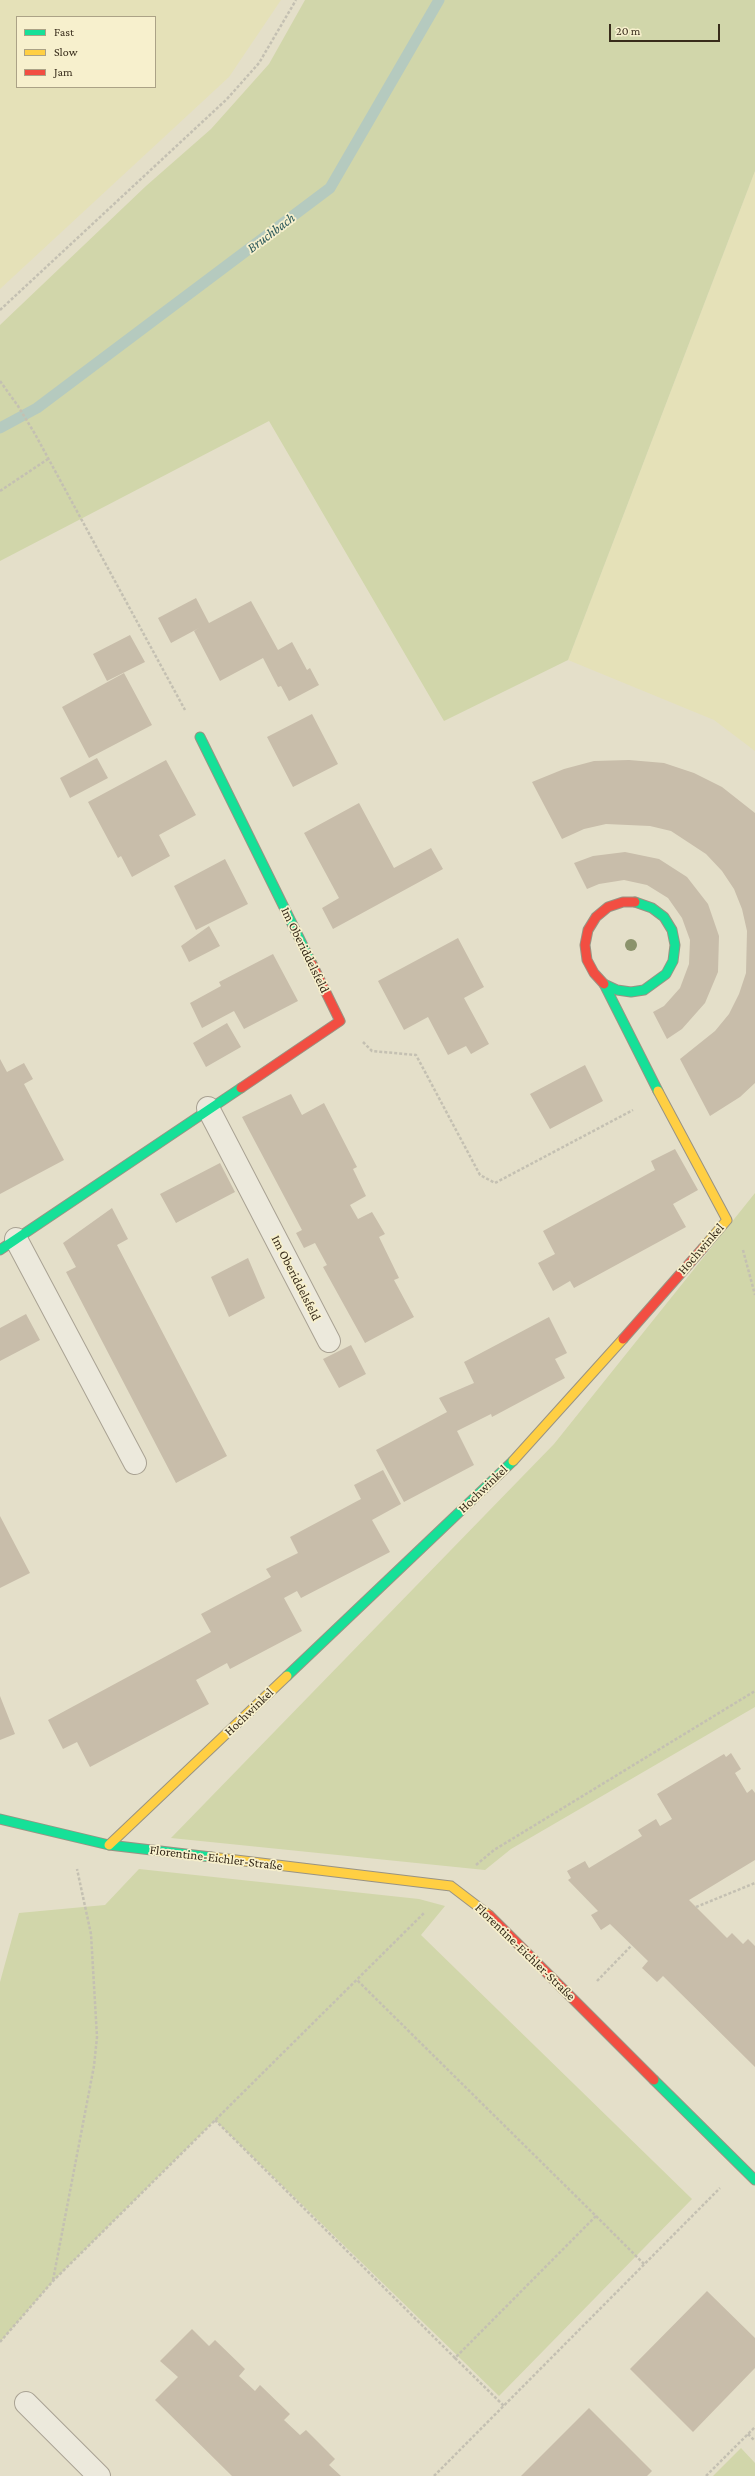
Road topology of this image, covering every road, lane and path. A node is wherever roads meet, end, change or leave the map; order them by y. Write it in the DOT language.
graph roads {
  1 [pos="296,0"];
  2 [pos="0,310"];
  3 [pos="0,381"];
  4 [pos="48,460"];
  5 [pos="0,490"];
  6 [pos="200,737"];
  7 [pos="604,984"];
  8 [pos="340,1021"];
  9 [pos="660,1096"];
  10 [pos="208,1108"];
  11 [pos="727,1220"];
  12 [pos="8,1245"];
  13 [pos="755,1295"];
  14 [pos="329,1341"];
  15 [pos="135,1464"];
  16 [pos="755,1691"];
  17 [pos="0,1819"];
  18 [pos="70,1838"];
  19 [pos="109,1845"];
  20 [pos="755,1883"];
  21 [pos="451,1886"];
  22 [pos="696,1907"];
  23 [pos="632,1945"];
  24 [pos="357,1980"];
  25 [pos="576,2003"];
  26 [pos="215,2120"];
  27 [pos="742,2166"];
  28 [pos="755,2180"];
  29 [pos="596,2216"];
  30 [pos="644,2264"];
  31 [pos="53,2281"];
  32 [pos="0,2342"];
  33 [pos="455,2358"];
  34 [pos="26,2403"];
  35 [pos="504,2406"];
  36 [pos="755,2427"];
  37 [pos="748,2434"];
  38 [pos="755,2441"];
  39 [pos="99,2476"];
  40 [pos="434,2476"];
  41 [pos="706,2476"];
  1 -- 2 [label="path"];
  3 -- 4 [label="path"];
  4 -- 5 [label="path"];
  4 -- 6 [label="path"];
  6 -- 8 [label="street, Im Oberiddelsfeld"];
  7 -- 7 [label="street, Hochwinkel"];
  7 -- 9 [label="street, Hochwinkel"];
  8 -- 9 [label="path"];
  8 -- 10 [label="street"];
  9 -- 11 [label="street, Hochwinkel"];
  10 -- 12 [label="street"];
  10 -- 14 [label="street, Im Oberiddelsfeld"];
  11 -- 13 [label="path"];
  11 -- 19 [label="street, Hochwinkel"];
  12 -- 15 [label="street"];
  16 -- 21 [label="path"];
  17 -- 18 [label="street"];
  18 -- 19 [label="street"];
  18 -- 31 [label="path"];
  19 -- 21 [label="street, Florentine-Eichler-Straße"];
  20 -- 22 [label="path"];
  21 -- 24 [label="path"];
  21 -- 25 [label="street, Florentine-Eichler-Straße"];
  23 -- 25 [label="path"];
  24 -- 26 [label="path"];
  24 -- 29 [label="path"];
  25 -- 27 [label="street, Florentine-Eichler-Straße"];
  26 -- 31 [label="path"];
  26 -- 33 [label="path"];
  27 -- 28 [label="street, Florentine-Eichler-Straße"];
  27 -- 30 [label="path"];
  29 -- 30 [label="path"];
  29 -- 33 [label="path"];
  30 -- 35 [label="path"];
  31 -- 32 [label="path"];
  33 -- 35 [label="path"];
  34 -- 39 [label="street"];
  35 -- 40 [label="path"];
  36 -- 37 [label="path"];
  37 -- 38 [label="path"];
  37 -- 41 [label="path"];
}
